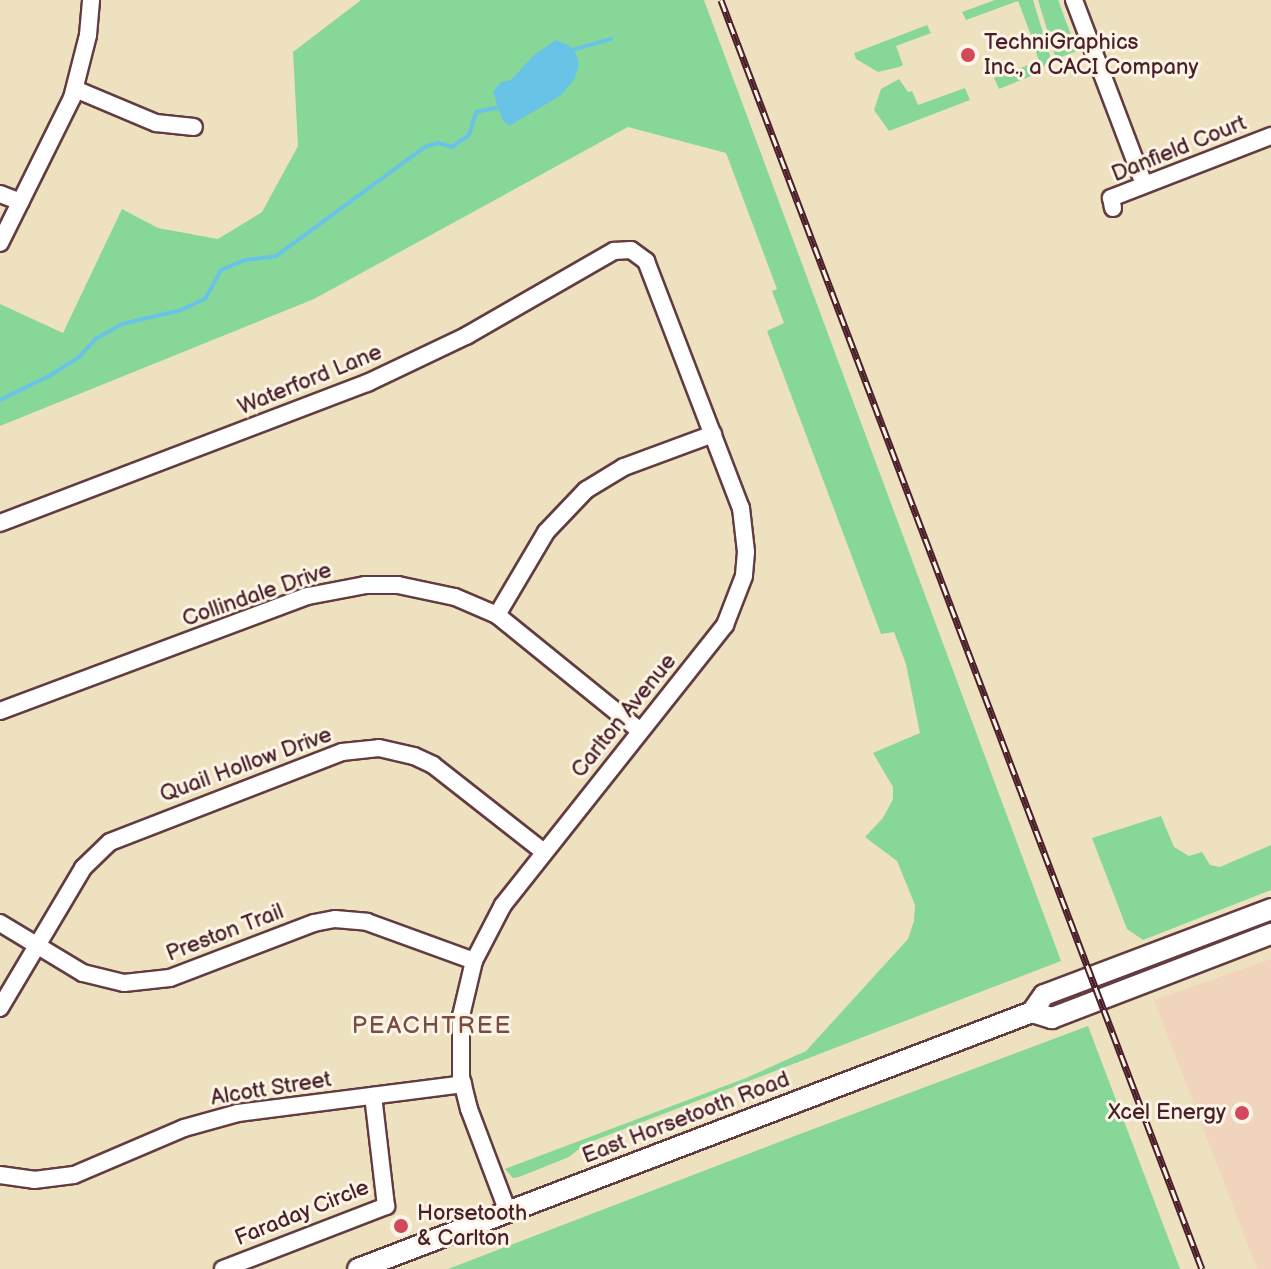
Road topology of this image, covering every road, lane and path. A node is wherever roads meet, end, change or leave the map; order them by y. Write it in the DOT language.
graph roads {
  1 [pos="91,0"];
  2 [pos="1074,0"];
  3 [pos="75,89"];
  4 [pos="194,127"];
  5 [pos="1271,136"];
  6 [pos="1144,184"];
  7 [pos="0,194"];
  8 [pos="21,202"];
  9 [pos="1113,208"];
  10 [pos="0,243"];
  11 [pos="622,249"];
  12 [pos="713,434"];
  13 [pos="0,523"];
  14 [pos="497,615"];
  15 [pos="0,711"];
  16 [pos="639,730"];
  17 [pos="544,852"];
  18 [pos="1271,909"];
  19 [pos="0,923"];
  20 [pos="1271,934"];
  21 [pos="37,945"];
  22 [pos="474,961"];
  23 [pos="0,1008"];
  24 [pos="1032,1012"];
  25 [pos="463,1084"];
  26 [pos="373,1096"];
  27 [pos="0,1175"];
  28 [pos="508,1212"];
  29 [pos="223,1269"];
  30 [pos="358,1269"];
  1 -- 3 [label="street"];
  2 -- 6 [label="street"];
  3 -- 4 [label="street"];
  3 -- 8 [label="street"];
  5 -- 6 [label="street, Danfield Court"];
  6 -- 9 [label="street, Danfield Court"];
  7 -- 8 [label="street"];
  8 -- 10 [label="street"];
  11 -- 12 [label="street, Carlton Avenue"];
  11 -- 13 [label="street, Waterford Lane"];
  12 -- 14 [label="street"];
  12 -- 16 [label="street, Carlton Avenue"];
  14 -- 15 [label="street, Collindale Drive"];
  14 -- 16 [label="street, Collindale Drive"];
  16 -- 17 [label="street, Carlton Avenue"];
  17 -- 21 [label="street, Quail Hollow Drive"];
  17 -- 22 [label="street, Carlton Avenue"];
  18 -- 24 [label="main road, East Horsetooth Road"];
  19 -- 21 [label="street, Preston Trail"];
  20 -- 24 [label="main road, East Horsetooth Road"];
  21 -- 22 [label="street, Preston Trail"];
  21 -- 23 [label="street, Quail Hollow Drive"];
  22 -- 25 [label="street, Carlton Avenue"];
  24 -- 28 [label="main road, East Horsetooth Road"];
  25 -- 26 [label="street, Alcott Street"];
  25 -- 28 [label="street, Carlton Avenue"];
  26 -- 27 [label="street, Alcott Street"];
  26 -- 29 [label="street, Faraday Circle"];
  28 -- 30 [label="main road, East Horsetooth Road"];
}
